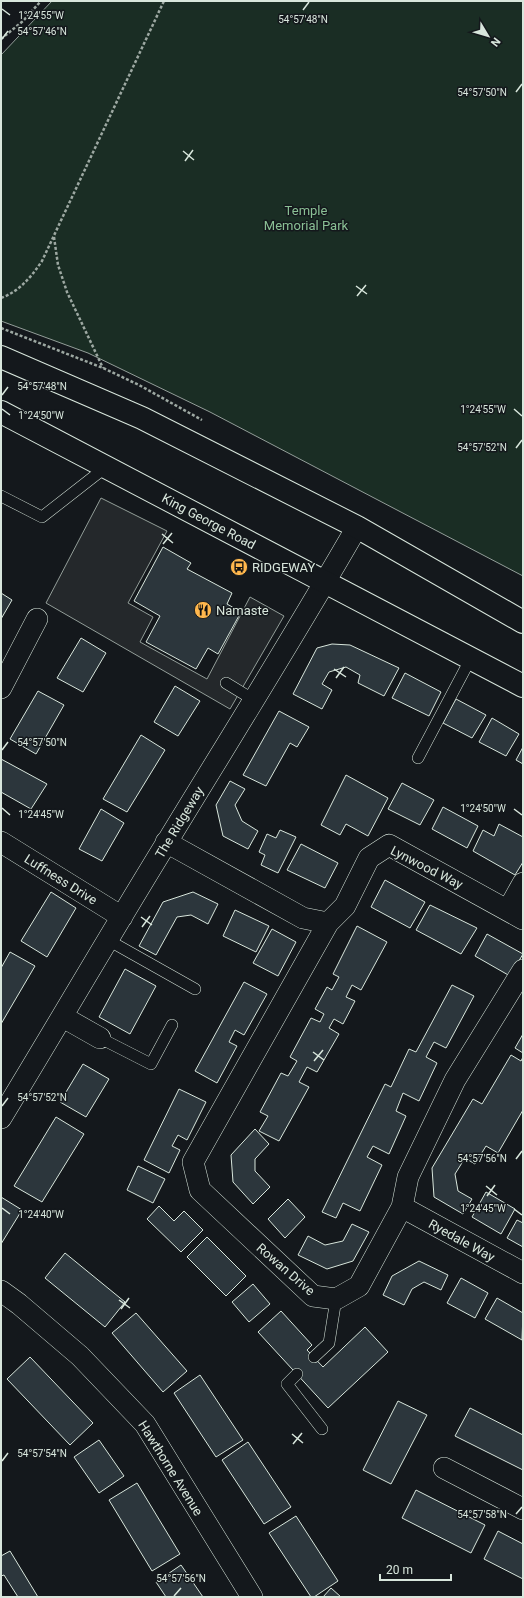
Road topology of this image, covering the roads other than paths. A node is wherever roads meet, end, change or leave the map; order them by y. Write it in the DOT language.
graph roads {
  1 [pos="1,357"];
  2 [pos="1,412"];
  3 [pos="106,467"];
  4 [pos="1,496"];
  5 [pos="356,527"];
  6 [pos="325,582"];
  7 [pos="37,619"];
  8 [pos="523,622"];
  9 [pos="471,658"];
  10 [pos="226,683"];
  11 [pos="523,686"];
  12 [pos="1,688"];
  13 [pos="254,700"];
  14 [pos="418,758"];
  15 [pos="1,842"];
  16 [pos="166,842"];
  17 [pos="523,883"];
  18 [pos="516,915"];
  19 [pos="122,917"];
  20 [pos="328,923"];
  21 [pos="108,940"];
  22 [pos="523,970"];
  23 [pos="195,989"];
  24 [pos="63,1017"];
  25 [pos="172,1025"];
  26 [pos="100,1038"];
  27 [pos="1,1118"];
  28 [pos="402,1207"];
  29 [pos="523,1273"];
  30 [pos="1,1291"];
  31 [pos="336,1299"];
  32 [pos="314,1357"];
  33 [pos="297,1374"];
  34 [pos="322,1429"];
  35 [pos="444,1468"];
  36 [pos="523,1509"];
  37 [pos="252,1597"];
  1 -- 5 [label="highway"];
  2 -- 3 [label="highway, King George Road"];
  3 -- 4 [label="lane"];
  3 -- 6 [label="highway, King George Road"];
  5 -- 6 [label="street, The Ridgeway"];
  5 -- 8 [label="highway"];
  6 -- 9 [label="highway, King George Road"];
  6 -- 13 [label="street, The Ridgeway"];
  7 -- 12 [label="street"];
  9 -- 11 [label="highway, King George Road"];
  9 -- 14 [label="lane"];
  10 -- 13 [label="lane"];
  13 -- 16 [label="street, The Ridgeway"];
  15 -- 19 [label="street, Luffness Drive"];
  16 -- 19 [label="street, The Ridgeway"];
  16 -- 20 [label="street"];
  17 -- 18 [label="street"];
  18 -- 20 [label="street, Lynwood Way"];
  19 -- 21 [label="street, The Ridgeway"];
  20 -- 31 [label="street, Rowan Drive"];
  21 -- 23 [label="lane"];
  21 -- 24 [label="street, The Ridgeway"];
  22 -- 28 [label="street"];
  24 -- 26 [label="street"];
  24 -- 27 [label="street, The Ridgeway"];
  25 -- 26 [label="lane"];
  28 -- 29 [label="street, Ryedale Way"];
  28 -- 31 [label="street"];
  30 -- 37 [label="street, Hawthorne Avenue"];
  31 -- 32 [label="lane"];
  33 -- 34 [label="lane"];
  35 -- 36 [label="street"];
}
